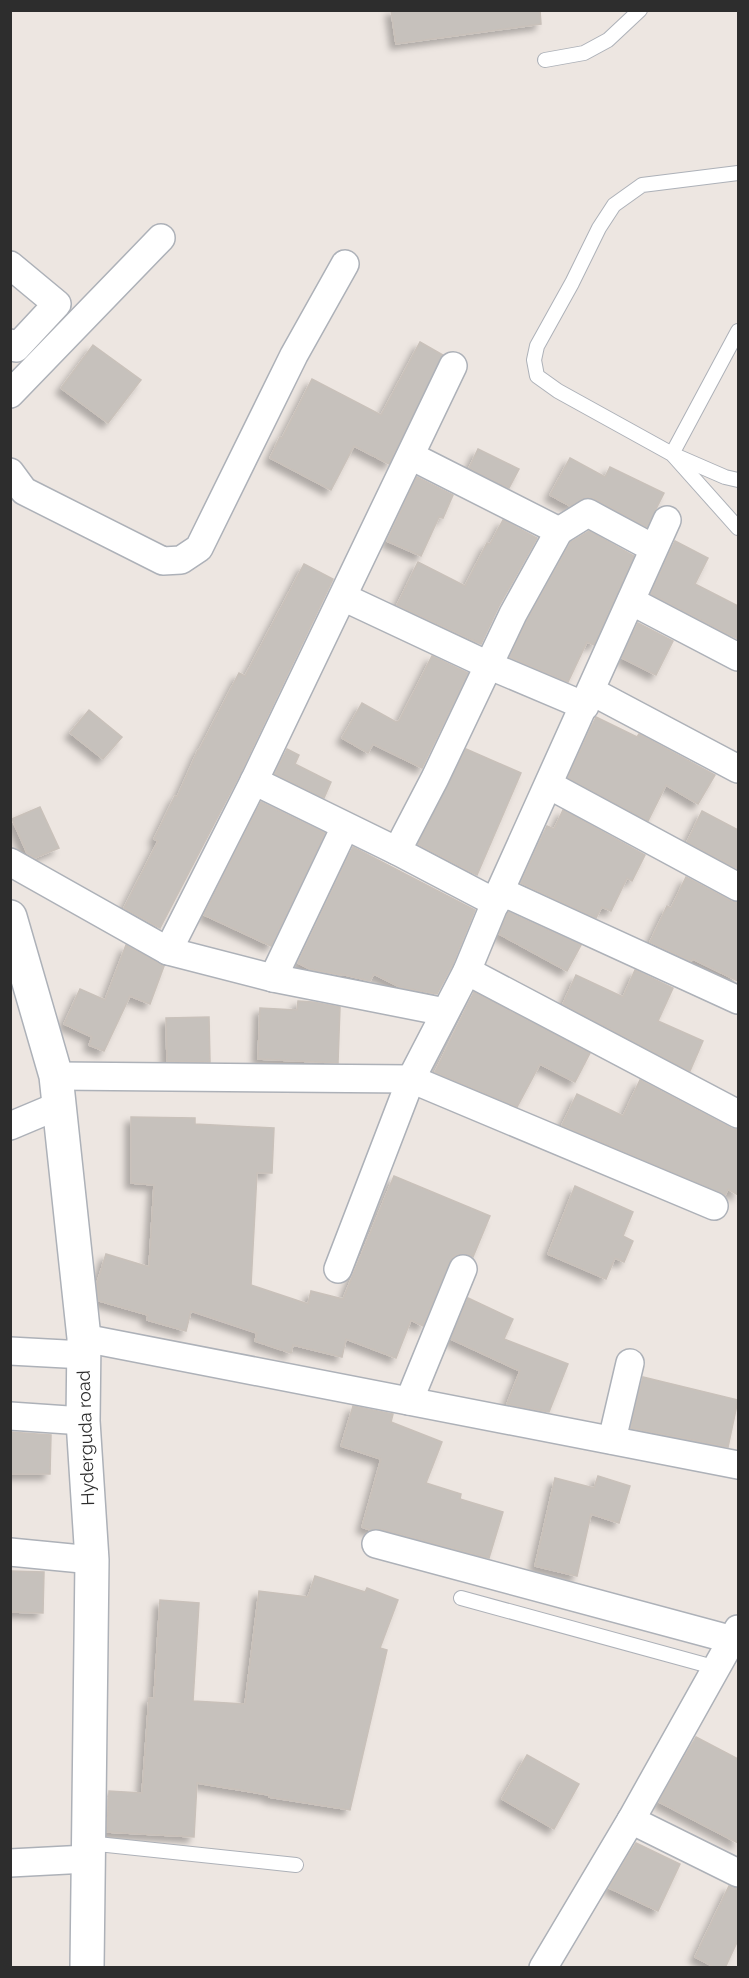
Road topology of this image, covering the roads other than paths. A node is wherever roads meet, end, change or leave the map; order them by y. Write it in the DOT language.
graph roads {
  1 [pos="640,10"];
  2 [pos="545,60"];
  3 [pos="738,173"];
  4 [pos="161,238"];
  5 [pos="345,264"];
  6 [pos="10,265"];
  7 [pos="46,316"];
  8 [pos="738,331"];
  9 [pos="67,336"];
  10 [pos="10,343"];
  11 [pos="453,366"];
  12 [pos="10,394"];
  13 [pos="672,454"];
  14 [pos="411,456"];
  15 [pos="738,480"];
  16 [pos="15,490"];
  17 [pos="667,520"];
  18 [pos="738,528"];
  19 [pos="559,531"];
  20 [pos="653,548"];
  21 [pos="343,597"];
  22 [pos="631,601"];
  23 [pos="738,657"];
  24 [pos="488,665"];
  25 [pos="588,699"];
  26 [pos="738,768"];
  27 [pos="254,781"];
  28 [pos="549,785"];
  29 [pos="345,827"];
  30 [pos="397,851"];
  31 [pos="10,862"];
  32 [pos="738,887"];
  33 [pos="498,897"];
  34 [pos="10,917"];
  35 [pos="168,951"];
  36 [pos="467,971"];
  37 [pos="273,978"];
  38 [pos="738,1000"];
  39 [pos="446,1012"];
  40 [pos="411,1079"];
  41 [pos="58,1090"];
  42 [pos="738,1114"];
  43 [pos="10,1126"];
  44 [pos="714,1206"];
  45 [pos="338,1269"];
  46 [pos="463,1269"];
  47 [pos="84,1346"];
  48 [pos="10,1350"];
  49 [pos="630,1363"];
  50 [pos="409,1401"];
  51 [pos="10,1416"];
  52 [pos="83,1421"];
  53 [pos="612,1440"];
  54 [pos="738,1465"];
  55 [pos="376,1544"];
  56 [pos="10,1552"];
  57 [pos="92,1560"];
  58 [pos="461,1598"];
  59 [pos="736,1634"];
  60 [pos="717,1668"];
  61 [pos="631,1820"];
  62 [pos="88,1851"];
  63 [pos="10,1863"];
  64 [pos="296,1865"];
  65 [pos="738,1873"];
  66 [pos="87,1968"];
  67 [pos="543,1968"];
  1 -- 2 [label="lane"];
  3 -- 13 [label="lane"];
  4 -- 9 [label="street"];
  5 -- 16 [label="street"];
  6 -- 7 [label="street"];
  7 -- 9 [label="street"];
  7 -- 10 [label="street"];
  8 -- 13 [label="lane"];
  9 -- 12 [label="street"];
  11 -- 14 [label="street"];
  13 -- 15 [label="lane"];
  13 -- 18 [label="lane"];
  14 -- 19 [label="street"];
  14 -- 21 [label="street"];
  17 -- 20 [label="street"];
  19 -- 20 [label="street"];
  19 -- 24 [label="street"];
  20 -- 22 [label="street"];
  21 -- 24 [label="street"];
  21 -- 27 [label="street"];
  22 -- 23 [label="street"];
  22 -- 25 [label="street"];
  24 -- 25 [label="street"];
  24 -- 30 [label="street"];
  25 -- 26 [label="street"];
  25 -- 28 [label="street"];
  27 -- 29 [label="street"];
  27 -- 35 [label="street"];
  28 -- 32 [label="street"];
  28 -- 33 [label="street"];
  29 -- 30 [label="street"];
  29 -- 37 [label="street"];
  30 -- 33 [label="street"];
  31 -- 35 [label="street"];
  33 -- 36 [label="street"];
  33 -- 38 [label="street"];
  34 -- 41 [label="street, Hyderguda road"];
  35 -- 37 [label="street"];
  36 -- 39 [label="street"];
  36 -- 42 [label="street"];
  37 -- 39 [label="street"];
  39 -- 40 [label="street"];
  40 -- 41 [label="street"];
  40 -- 44 [label="street"];
  40 -- 45 [label="street"];
  41 -- 43 [label="street"];
  41 -- 47 [label="street, Hyderguda road"];
  46 -- 50 [label="street"];
  47 -- 48 [label="street"];
  47 -- 50 [label="street"];
  47 -- 52 [label="street, Hyderguda road"];
  49 -- 53 [label="street"];
  50 -- 53 [label="street"];
  51 -- 52 [label="street"];
  52 -- 57 [label="street, Hyderguda road"];
  53 -- 54 [label="street"];
  55 -- 59 [label="street"];
  56 -- 57 [label="street"];
  57 -- 62 [label="street, Hyderguda road"];
  58 -- 60 [label="lane"];
  59 -- 60 [label="street"];
  60 -- 61 [label="street"];
  61 -- 65 [label="street"];
  61 -- 67 [label="street"];
  62 -- 63 [label="street"];
  62 -- 64 [label="lane"];
  62 -- 66 [label="street, Hyderguda road"];
}
